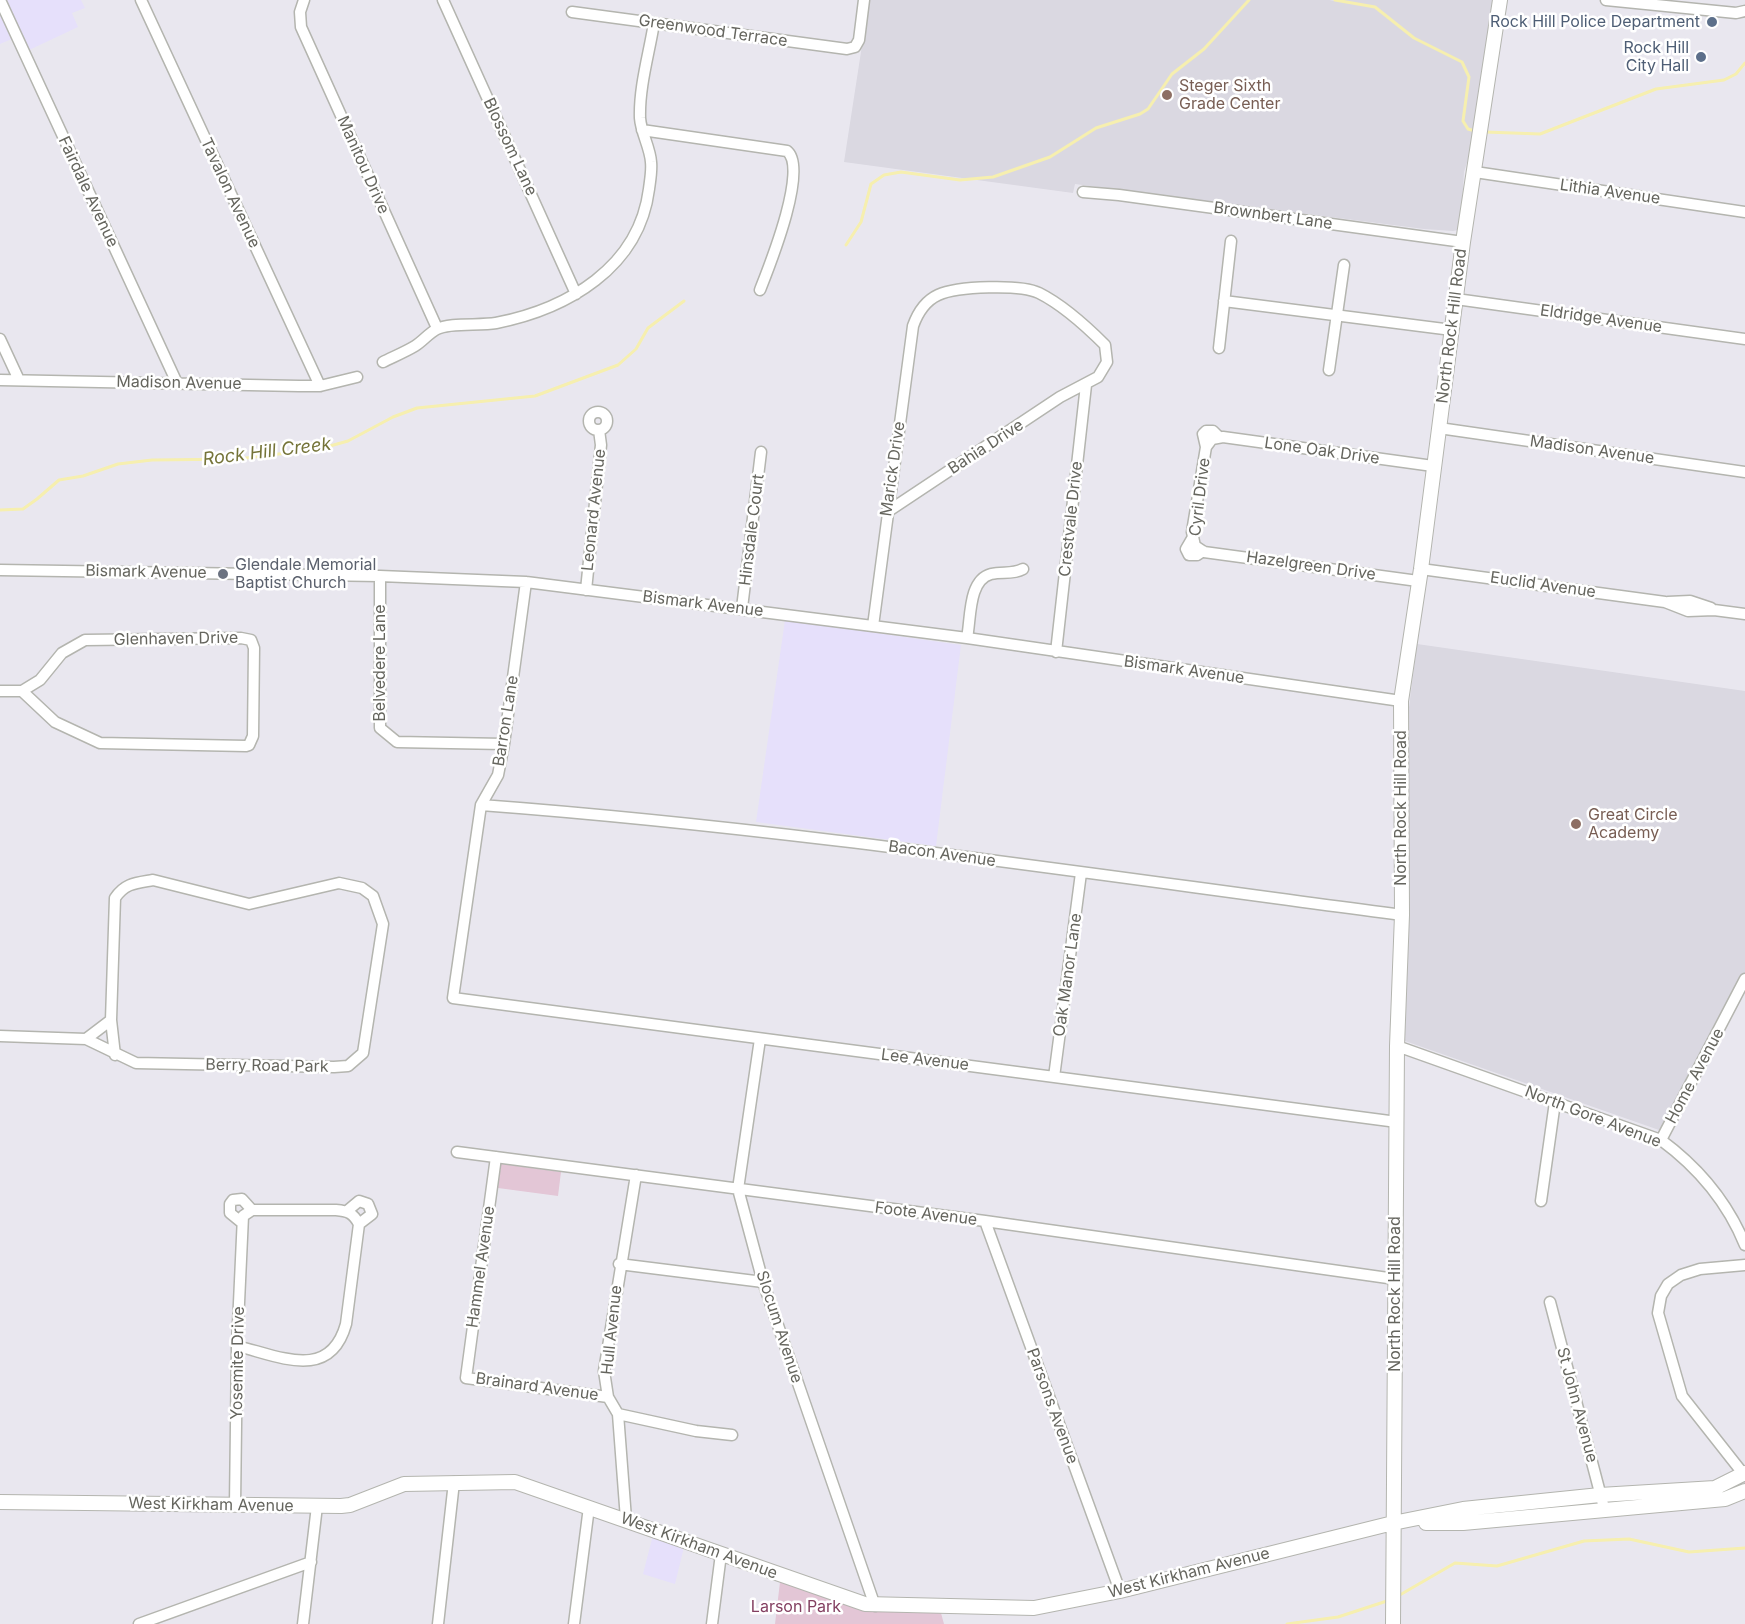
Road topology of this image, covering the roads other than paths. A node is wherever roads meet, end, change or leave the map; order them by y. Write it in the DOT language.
graph roads {
  1 [pos="0,0"];
  2 [pos="141,0"];
  3 [pos="303,0"];
  4 [pos="443,0"];
  5 [pos="864,0"];
  6 [pos="1500,0"];
  7 [pos="1606,0"];
  8 [pos="1745,11"];
  9 [pos="572,12"];
  10 [pos="654,23"];
  11 [pos="642,130"];
  12 [pos="1475,172"];
  13 [pos="1083,192"];
  14 [pos="1745,212"];
  15 [pos="1231,241"];
  16 [pos="1463,242"];
  17 [pos="1344,265"];
  18 [pos="760,290"];
  19 [pos="576,294"];
  20 [pos="1456,298"];
  21 [pos="1224,301"];
  22 [pos="1336,315"];
  23 [pos="438,328"];
  24 [pos="1452,330"];
  25 [pos="0,339"];
  26 [pos="1745,339"];
  27 [pos="1219,348"];
  28 [pos="383,362"];
  29 [pos="1329,370"];
  30 [pos="357,377"];
  31 [pos="0,380"];
  32 [pos="19,380"];
  33 [pos="177,383"];
  34 [pos="1086,385"];
  35 [pos="320,386"];
  36 [pos="1439,428"];
  37 [pos="599,430"];
  38 [pos="1212,441"];
  39 [pos="761,452"];
  40 [pos="1433,466"];
  41 [pos="1745,472"];
  42 [pos="887,512"];
  43 [pos="1197,545"];
  44 [pos="1023,569"];
  45 [pos="0,570"];
  46 [pos="1420,575"];
  47 [pos="380,576"];
  48 [pos="526,582"];
  49 [pos="586,590"];
  50 [pos="742,608"];
  51 [pos="1745,614"];
  52 [pos="873,626"];
  53 [pos="968,638"];
  54 [pos="1056,652"];
  55 [pos="0,691"];
  56 [pos="22,692"];
  57 [pos="1401,701"];
  58 [pos="504,744"];
  59 [pos="481,805"];
  60 [pos="1081,873"];
  61 [pos="1402,915"];
  62 [pos="1745,979"];
  63 [pos="453,998"];
  64 [pos="111,1020"];
  65 [pos="0,1036"];
  66 [pos="86,1039"];
  67 [pos="760,1039"];
  68 [pos="1397,1046"];
  69 [pos="115,1055"];
  70 [pos="1054,1077"];
  71 [pos="1556,1102"];
  72 [pos="1397,1122"];
  73 [pos="1661,1140"];
  74 [pos="457,1152"];
  75 [pos="496,1157"];
  76 [pos="636,1175"];
  77 [pos="738,1189"];
  78 [pos="1541,1201"];
  79 [pos="347,1211"];
  80 [pos="985,1221"];
  81 [pos="359,1224"];
  82 [pos="1745,1245"];
  83 [pos="619,1264"];
  84 [pos="1745,1265"];
  85 [pos="1395,1279"];
  86 [pos="763,1282"];
  87 [pos="1550,1302"];
  88 [pos="237,1346"];
  89 [pos="466,1378"];
  90 [pos="608,1396"];
  91 [pos="618,1414"];
  92 [pos="732,1435"];
  93 [pos="1744,1474"];
  94 [pos="454,1482"];
  95 [pos="1745,1491"];
  96 [pos="1745,1496"];
  97 [pos="1725,1498"];
  98 [pos="0,1502"];
  99 [pos="1602,1502"];
  100 [pos="236,1505"];
  101 [pos="317,1506"];
  102 [pos="589,1508"];
  103 [pos="627,1519"];
  104 [pos="1394,1523"];
  105 [pos="721,1554"];
  106 [pos="311,1562"];
  107 [pos="1120,1591"];
  108 [pos="875,1606"];
  109 [pos="1393,1617"];
  110 [pos="139,1624"];
  111 [pos="303,1624"];
  112 [pos="438,1624"];
  113 [pos="574,1624"];
  114 [pos="712,1624"];
  1 -- 33 [label="street, Fairdale Avenue"];
  2 -- 35 [label="street, Tavalon Avenue"];
  3 -- 23 [label="street, Manitou Drive"];
  4 -- 19 [label="street, Blossom Lane"];
  5 -- 10 [label="street, Greenwood Terrace"];
  6 -- 12 [label="street, North Rock Hill Road"];
  7 -- 8 [label="street"];
  9 -- 10 [label="street, Greenwood Terrace"];
  10 -- 11 [label="street"];
  11 -- 18 [label="street"];
  11 -- 19 [label="street"];
  12 -- 14 [label="street, Lithia Avenue"];
  12 -- 16 [label="street, North Rock Hill Road"];
  13 -- 16 [label="street, Brownbert Lane"];
  15 -- 21 [label="street"];
  16 -- 20 [label="street, North Rock Hill Road"];
  17 -- 22 [label="street"];
  19 -- 23 [label="street"];
  20 -- 24 [label="street, North Rock Hill Road"];
  20 -- 26 [label="street, Eldridge Avenue"];
  21 -- 22 [label="street"];
  21 -- 27 [label="street"];
  22 -- 24 [label="street"];
  22 -- 29 [label="street"];
  23 -- 28 [label="street"];
  24 -- 36 [label="street, North Rock Hill Road"];
  25 -- 32 [label="street"];
  30 -- 35 [label="street, Madison Avenue"];
  31 -- 32 [label="street, Madison Avenue"];
  32 -- 33 [label="street, Madison Avenue"];
  33 -- 35 [label="street, Madison Avenue"];
  34 -- 42 [label="street, Bahia Drive"];
  34 -- 42 [label="street, Marick Drive"];
  34 -- 54 [label="street, Crestvale Drive"];
  36 -- 40 [label="street, North Rock Hill Road"];
  36 -- 41 [label="street, Madison Avenue"];
  37 -- 49 [label="street, Leonard Avenue"];
  38 -- 40 [label="street, Lone Oak Drive"];
  38 -- 43 [label="street, Cyril Drive"];
  39 -- 50 [label="street, Hinsdale Court"];
  40 -- 46 [label="street, North Rock Hill Road"];
  42 -- 52 [label="street, Marick Drive"];
  43 -- 46 [label="street, Hazelgreen Drive"];
  44 -- 53 [label="street"];
  45 -- 47 [label="street, Bismark Avenue"];
  46 -- 51 [label="street, Euclid Avenue"];
  46 -- 57 [label="street, North Rock Hill Road"];
  47 -- 48 [label="street, Bismark Avenue"];
  47 -- 58 [label="street, Belvedere Lane"];
  48 -- 49 [label="street, Bismark Avenue"];
  48 -- 58 [label="street, Barron Lane"];
  49 -- 50 [label="street, Bismark Avenue"];
  50 -- 52 [label="street, Bismark Avenue"];
  52 -- 53 [label="street, Bismark Avenue"];
  53 -- 54 [label="street, Bismark Avenue"];
  54 -- 57 [label="street, Bismark Avenue"];
  55 -- 56 [label="street"];
  56 -- 56 [label="street, Glenhaven Drive"];
  57 -- 61 [label="street, North Rock Hill Road"];
  58 -- 59 [label="street, Barron Lane"];
  59 -- 60 [label="street, Bacon Avenue"];
  59 -- 63 [label="street, Barron Lane"];
  60 -- 61 [label="street, Bacon Avenue"];
  60 -- 70 [label="street, Oak Manor Lane"];
  61 -- 68 [label="street, North Rock Hill Road"];
  62 -- 73 [label="street, Home Avenue"];
  63 -- 67 [label="street, Lee Avenue"];
  64 -- 66 [label="street"];
  64 -- 69 [label="street, Berry Road Park"];
  64 -- 69 [label="street, Berry Road Park"];
  65 -- 66 [label="street, Berry Road Park"];
  66 -- 69 [label="street, Berry Road Park"];
  67 -- 70 [label="street, Lee Avenue"];
  67 -- 77 [label="street, Slocum Avenue"];
  68 -- 71 [label="street, North Gore Avenue"];
  68 -- 72 [label="street, North Rock Hill Road"];
  70 -- 72 [label="street, Lee Avenue"];
  71 -- 73 [label="street, North Gore Avenue"];
  71 -- 78 [label="street"];
  72 -- 85 [label="street, North Rock Hill Road"];
  73 -- 82 [label="street, North Gore Avenue"];
  74 -- 75 [label="street, Foote Avenue"];
  75 -- 76 [label="street, Foote Avenue"];
  75 -- 89 [label="street, Hammel Avenue"];
  76 -- 77 [label="street, Foote Avenue"];
  76 -- 83 [label="street, Hull Avenue"];
  77 -- 80 [label="street, Foote Avenue"];
  77 -- 86 [label="street, Slocum Avenue"];
  79 -- 81 [label="street"];
  79 -- 81 [label="street"];
  79 -- 88 [label="street, Yosemite Drive"];
  80 -- 85 [label="street, Foote Avenue"];
  80 -- 107 [label="street, Parsons Avenue"];
  81 -- 88 [label="street"];
  83 -- 86 [label="street"];
  83 -- 90 [label="street, Hull Avenue"];
  84 -- 93 [label="street"];
  85 -- 104 [label="street, North Rock Hill Road"];
  86 -- 108 [label="street, Slocum Avenue"];
  87 -- 99 [label="street, St John Avenue"];
  88 -- 100 [label="street, Yosemite Drive"];
  89 -- 90 [label="street, Brainard Avenue"];
  90 -- 91 [label="street, Hull Avenue"];
  91 -- 92 [label="street, Brainard Avenue"];
  91 -- 103 [label="street, Hull Avenue"];
  93 -- 99 [label="street, West Kirkham Avenue"];
  94 -- 101 [label="street, West Kirkham Avenue"];
  94 -- 102 [label="street, West Kirkham Avenue"];
  94 -- 112 [label="street"];
  95 -- 97 [label="street, West Kirkham Avenue"];
  96 -- 97 [label="street"];
  97 -- 99 [label="street, West Kirkham Avenue"];
  98 -- 100 [label="street, West Kirkham Avenue"];
  99 -- 104 [label="street, West Kirkham Avenue"];
  100 -- 101 [label="street, West Kirkham Avenue"];
  101 -- 106 [label="street"];
  102 -- 103 [label="street, West Kirkham Avenue"];
  102 -- 113 [label="street"];
  103 -- 105 [label="street, West Kirkham Avenue"];
  104 -- 107 [label="street, West Kirkham Avenue"];
  104 -- 109 [label="street, North Rock Hill Road"];
  105 -- 108 [label="street, West Kirkham Avenue"];
  105 -- 114 [label="street"];
  106 -- 110 [label="street"];
  106 -- 111 [label="street"];
  107 -- 108 [label="street, West Kirkham Avenue"];
}
